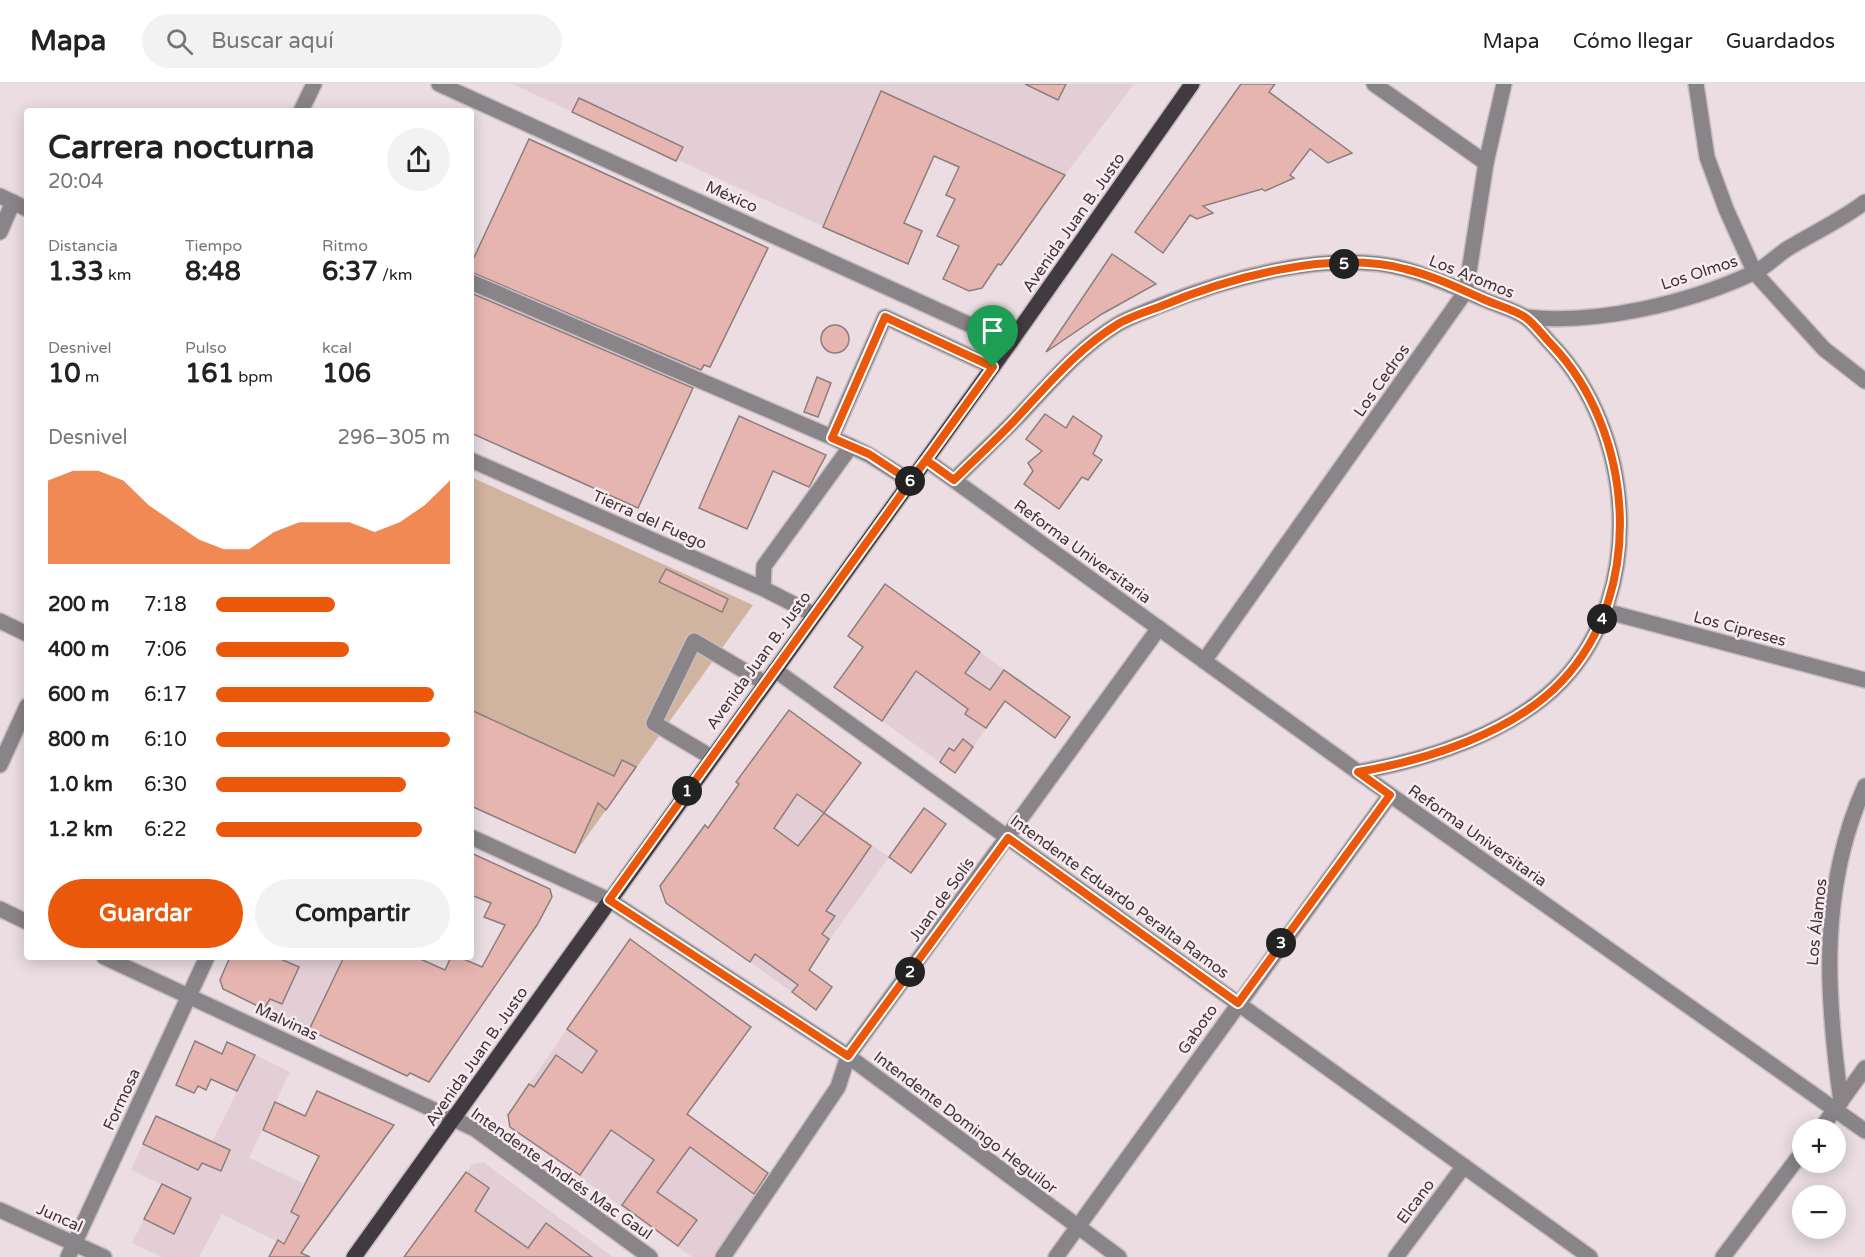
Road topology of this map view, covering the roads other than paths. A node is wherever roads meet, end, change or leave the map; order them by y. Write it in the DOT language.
graph roads {
  1 [pos="314,84"];
  2 [pos="439,84"];
  3 [pos="1192,84"];
  4 [pos="1374,84"];
  5 [pos="1504,84"];
  6 [pos="1696,84"];
  7 [pos="303,108"];
  8 [pos="1486,163"];
  9 [pos="1865,202"];
  10 [pos="13,203"];
  11 [pos="0,232"];
  12 [pos="1755,273"];
  13 [pos="474,283"];
  14 [pos="1466,291"];
  15 [pos="1525,317"];
  16 [pos="1010,343"];
  17 [pos="993,367"];
  18 [pos="1865,381"];
  19 [pos="832,438"];
  20 [pos="851,446"];
  21 [pos="926,460"];
  22 [pos="474,461"];
  23 [pos="954,480"];
  24 [pos="910,481"];
  25 [pos="763,588"];
  26 [pos="1605,611"];
  27 [pos="813,614"];
  28 [pos="0,621"];
  29 [pos="1159,628"];
  30 [pos="24,633"];
  31 [pos="1204,661"];
  32 [pos="775,670"];
  33 [pos="1865,680"];
  34 [pos="765,683"];
  35 [pos="24,713"];
  36 [pos="711,757"];
  37 [pos="0,765"];
  38 [pos="1358,772"];
  39 [pos="1865,786"];
  40 [pos="1390,795"];
  41 [pos="474,838"];
  42 [pos="1008,838"];
  43 [pos="609,900"];
  44 [pos="0,909"];
  45 [pos="24,921"];
  46 [pos="111,960"];
  47 [pos="206,960"];
  48 [pos="189,996"];
  49 [pos="1238,1003"];
  50 [pos="848,1056"];
  51 [pos="1865,1068"];
  52 [pos="1838,1106"];
  53 [pos="454,1119"];
  54 [pos="1828,1119"];
  55 [pos="1865,1131"];
  56 [pos="1792,1166"];
  57 [pos="1464,1167"];
  58 [pos="0,1209"];
  59 [pos="1078,1227"];
  60 [pos="71,1250"];
  61 [pos="104,1257"];
  62 [pos="354,1257"];
  63 [pos="650,1257"];
  64 [pos="723,1257"];
  65 [pos="1056,1257"];
  66 [pos="1119,1257"];
  67 [pos="1396,1257"];
  68 [pos="1590,1257"];
  69 [pos="1723,1257"];
  1 -- 7 [label="street"];
  2 -- 16 [label="street, México"];
  3 -- 16 [label="main road, Avenida Juan B. Justo"];
  4 -- 8 [label="street"];
  5 -- 8 [label="street, Los Cedros"];
  6 -- 12 [label="street"];
  8 -- 14 [label="street, Los Cedros"];
  9 -- 12 [label="street, Los Olmos"];
  10 -- 11 [label="street"];
  12 -- 15 [label="street, Los Olmos"];
  12 -- 18 [label="street"];
  13 -- 19 [label="street"];
  14 -- 15 [label="street, Los Aromos"];
  14 -- 23 [label="street, Los Aromos"];
  14 -- 31 [label="street, Los Cedros"];
  15 -- 26 [label="street, Los Aromos"];
  16 -- 17 [label="main road, Avenida Juan B. Justo"];
  17 -- 19 [label="street"];
  17 -- 21 [label="main road, Avenida Juan B. Justo"];
  19 -- 20 [label="street"];
  20 -- 24 [label="street"];
  20 -- 25 [label="street"];
  21 -- 23 [label="street, Reforma Universitaria"];
  21 -- 24 [label="main road, Avenida Juan B. Justo"];
  22 -- 25 [label="street, Tierra del Fuego"];
  23 -- 29 [label="street, Reforma Universitaria"];
  24 -- 27 [label="main road, Avenida Juan B. Justo"];
  25 -- 27 [label="street, Tierra del Fuego"];
  26 -- 33 [label="street, Los Cipreses"];
  26 -- 38 [label="street, Los Aromos"];
  27 -- 32 [label="main road, Avenida Juan B. Justo"];
  28 -- 30 [label="street"];
  29 -- 31 [label="street, Reforma Universitaria"];
  29 -- 42 [label="street, Juan de Solís"];
  31 -- 38 [label="street, Reforma Universitaria"];
  32 -- 34 [label="main road, Avenida Juan B. Justo"];
  32 -- 42 [label="street, Intendente Eduardo Peralta Ramos"];
  34 -- 36 [label="main road, Avenida Juan B. Justo"];
  34 -- 36 [label="street"];
  35 -- 37 [label="street"];
  36 -- 43 [label="main road, Avenida Juan B. Justo"];
  38 -- 40 [label="street, Reforma Universitaria"];
  39 -- 52 [label="street, Los Álamos"];
  40 -- 49 [label="street, Gaboto"];
  40 -- 52 [label="street, Reforma Universitaria"];
  41 -- 43 [label="street, Intendente Domingo Heguilor"];
  42 -- 49 [label="street, Intendente Eduardo Peralta Ramos"];
  42 -- 50 [label="street, Juan de Solís"];
  43 -- 50 [label="street, Intendente Domingo Heguilor"];
  43 -- 53 [label="main road, Avenida Juan B. Justo"];
  44 -- 45 [label="street"];
  46 -- 48 [label="street, Malvinas"];
  47 -- 48 [label="street, Formosa"];
  48 -- 53 [label="street, Malvinas"];
  48 -- 60 [label="street, Formosa"];
  49 -- 57 [label="street, Intendente Eduardo Peralta Ramos"];
  49 -- 59 [label="street, Gaboto"];
  50 -- 59 [label="street, Intendente Domingo Heguilor"];
  50 -- 64 [label="street, Juan de Solís"];
  51 -- 52 [label="street"];
  52 -- 54 [label="street"];
  52 -- 55 [label="street, Reforma Universitaria"];
  53 -- 62 [label="main road, Avenida Juan B. Justo"];
  53 -- 63 [label="street, Intendente Andrés Mac Gaul"];
  56 -- 69 [label="street"];
  57 -- 67 [label="street, Elcano"];
  57 -- 68 [label="street, Intendente Eduardo Peralta Ramos"];
  58 -- 60 [label="street, Juncal"];
  59 -- 65 [label="street, Gaboto"];
  59 -- 66 [label="street, Intendente Domingo Heguilor"];
  60 -- 61 [label="street, Juncal"];
}
